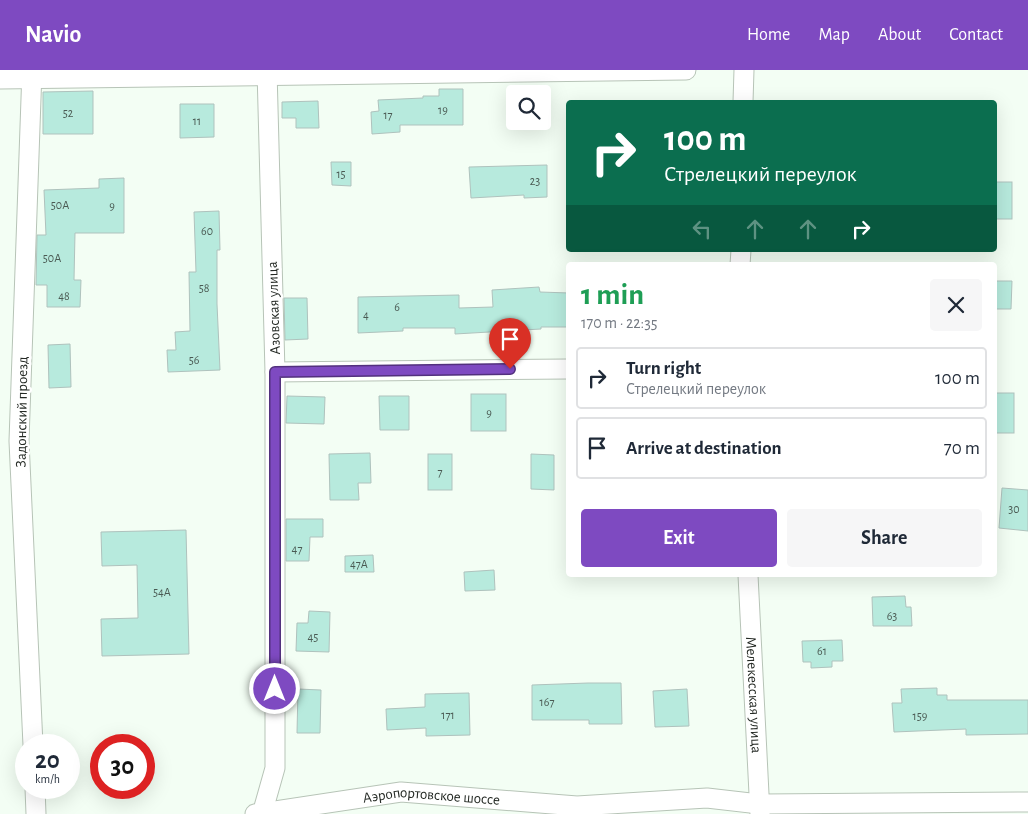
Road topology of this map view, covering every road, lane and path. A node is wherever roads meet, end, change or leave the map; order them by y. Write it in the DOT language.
graph roads {
  1 [pos="686,70"];
  2 [pos="744,70"];
  3 [pos="267,73"];
  4 [pos="32,75"];
  5 [pos="0,80"];
  6 [pos="743,100"];
  7 [pos="566,369"];
  8 [pos="275,372"];
  9 [pos="748,577"];
  10 [pos="32,734"];
  11 [pos="35,799"];
  12 [pos="1028,802"];
  13 [pos="760,809"];
  14 [pos="36,814"];
  15 [pos="255,814"];
  16 [pos="262,814"];
  1 -- 3 [label="street"];
  2 -- 6 [label="street"];
  3 -- 4 [label="street"];
  3 -- 8 [label="street, Азовская улица"];
  4 -- 5 [label="street"];
  4 -- 10 [label="street, Задонский проезд"];
  7 -- 8 [label="street"];
  8 -- 16 [label="street, Азовская улица"];
  9 -- 13 [label="street, Мелекесская улица"];
  11 -- 14 [label="street"];
  12 -- 13 [label="street, Аэропортовское шоссе"];
  13 -- 16 [label="street, Аэропортовское шоссе"];
  15 -- 16 [label="street, Аэропортовское шоссе"];
}
